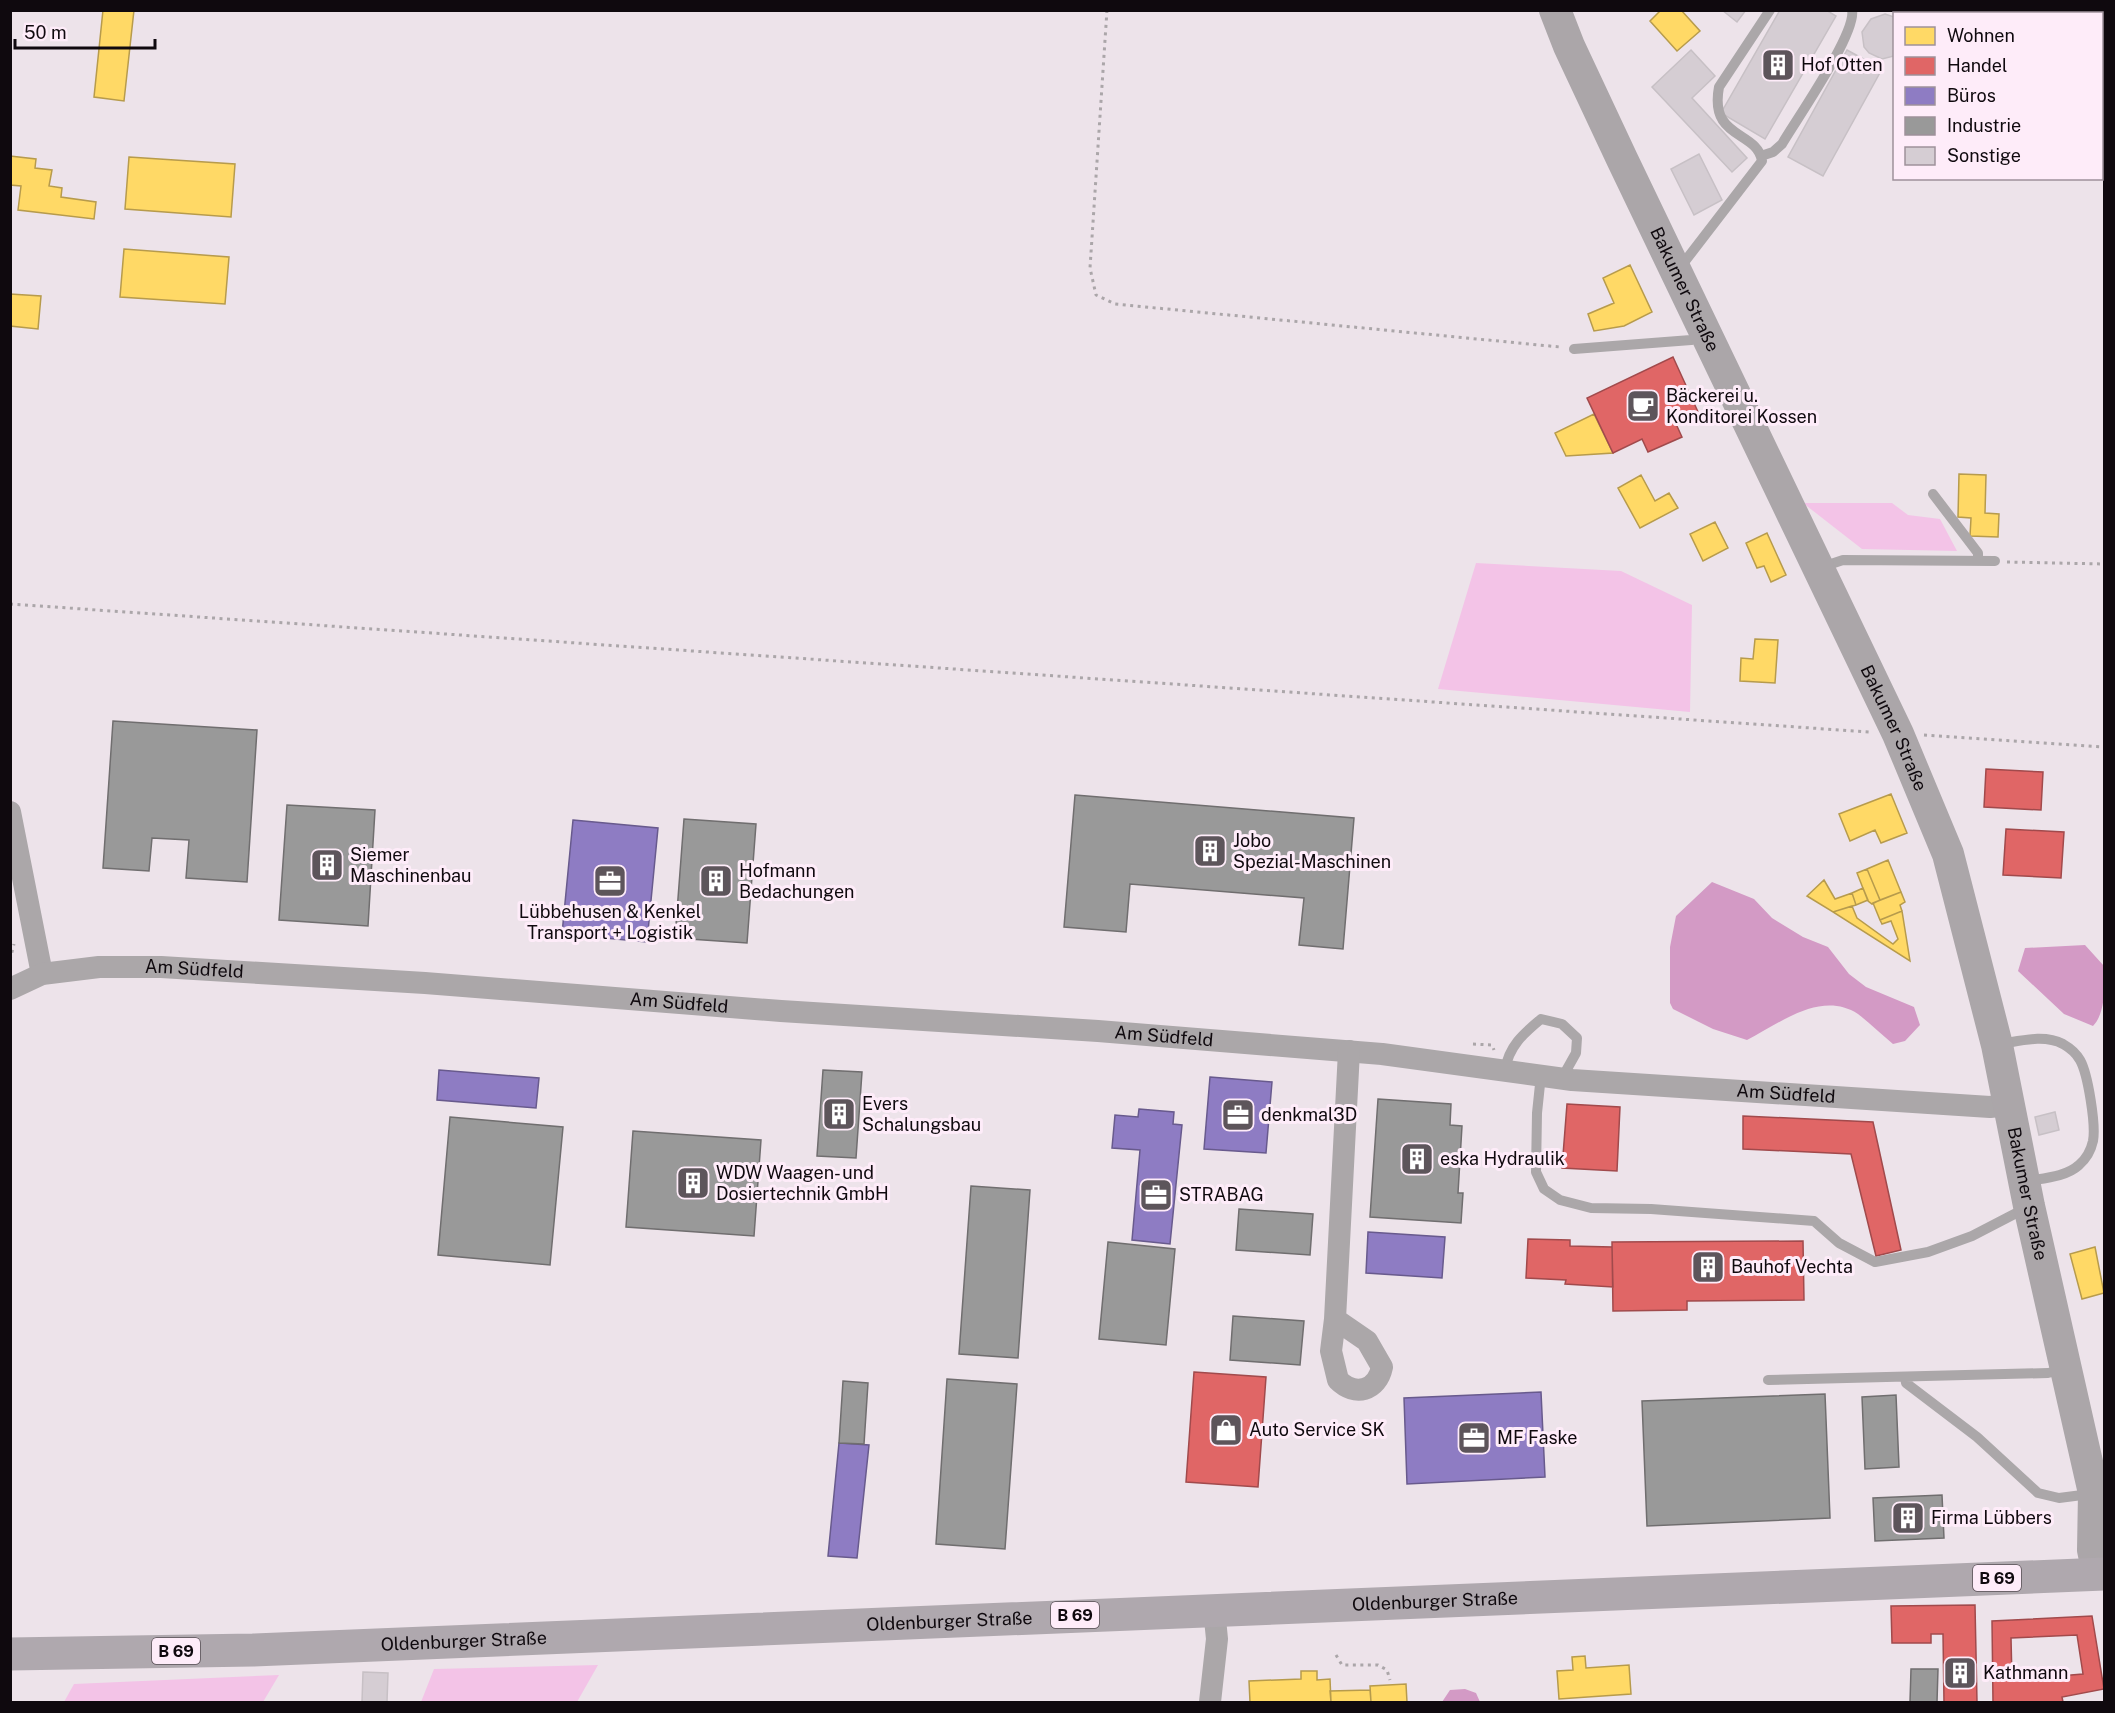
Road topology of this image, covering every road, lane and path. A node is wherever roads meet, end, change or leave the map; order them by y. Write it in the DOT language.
graph roads {
  1 [pos="1107,10"];
  2 [pos="1555,10"];
  3 [pos="1770,10"];
  4 [pos="1852,10"];
  5 [pos="1761,156"];
  6 [pos="1676,272"];
  7 [pos="1705,333"];
  8 [pos="1574,349"];
  9 [pos="1933,494"];
  10 [pos="1978,561"];
  11 [pos="1995,561"];
  12 [pos="2104,564"];
  13 [pos="1819,567"];
  14 [pos="10,604"];
  15 [pos="1898,734"];
  16 [pos="2104,747"];
  17 [pos="10,812"];
  18 [pos="42,974"];
  19 [pos="10,988"];
  20 [pos="1997,1045"];
  21 [pos="1350,1051"];
  22 [pos="1505,1070"];
  23 [pos="1551,1076"];
  24 [pos="2009,1105"];
  25 [pos="2026,1194"];
  26 [pos="1335,1319"];
  27 [pos="2065,1369"];
  28 [pos="1905,1377"];
  29 [pos="1768,1380"];
  30 [pos="2099,1504"];
  31 [pos="2102,1580"];
  32 [pos="1214,1609"];
  33 [pos="10,1654"];
  34 [pos="1336,1655"];
  35 [pos="1390,1680"];
  36 [pos="1210,1702"];
  1 -- 8 [label="path"];
  2 -- 6 [label="street, Bakumer Straße"];
  3 -- 5 [label="lane"];
  4 -- 5 [label="lane"];
  5 -- 6 [label="lane"];
  6 -- 7 [label="street, Bakumer Straße"];
  7 -- 8 [label="lane"];
  7 -- 13 [label="street, Bakumer Straße"];
  9 -- 10 [label="lane"];
  10 -- 11 [label="lane"];
  10 -- 13 [label="lane"];
  11 -- 12 [label="path"];
  13 -- 15 [label="street, Bakumer Straße"];
  14 -- 15 [label="path"];
  15 -- 16 [label="path"];
  15 -- 20 [label="street, Bakumer Straße"];
  17 -- 18 [label="street"];
  18 -- 19 [label="street, Am Südfeld"];
  18 -- 21 [label="street, Am Südfeld"];
  20 -- 24 [label="street, Bakumer Straße"];
  20 -- 25 [label="lane"];
  21 -- 22 [label="street, Am Südfeld"];
  21 -- 26 [label="street"];
  22 -- 23 [label="street, Am Südfeld"];
  22 -- 23 [label="lane"];
  23 -- 24 [label="street, Am Südfeld"];
  23 -- 25 [label="lane"];
  24 -- 25 [label="street, Bakumer Straße"];
  25 -- 27 [label="street, Bakumer Straße"];
  27 -- 28 [label="lane"];
  27 -- 30 [label="street, Bakumer Straße"];
  28 -- 29 [label="lane"];
  28 -- 30 [label="lane"];
  30 -- 31 [label="street, Bakumer Straße"];
  31 -- 32 [label="main road, Oldenburger Straße / B 69"];
  32 -- 33 [label="main road, Oldenburger Straße / B 69"];
  32 -- 36 [label="street"];
  34 -- 35 [label="path"];
}
